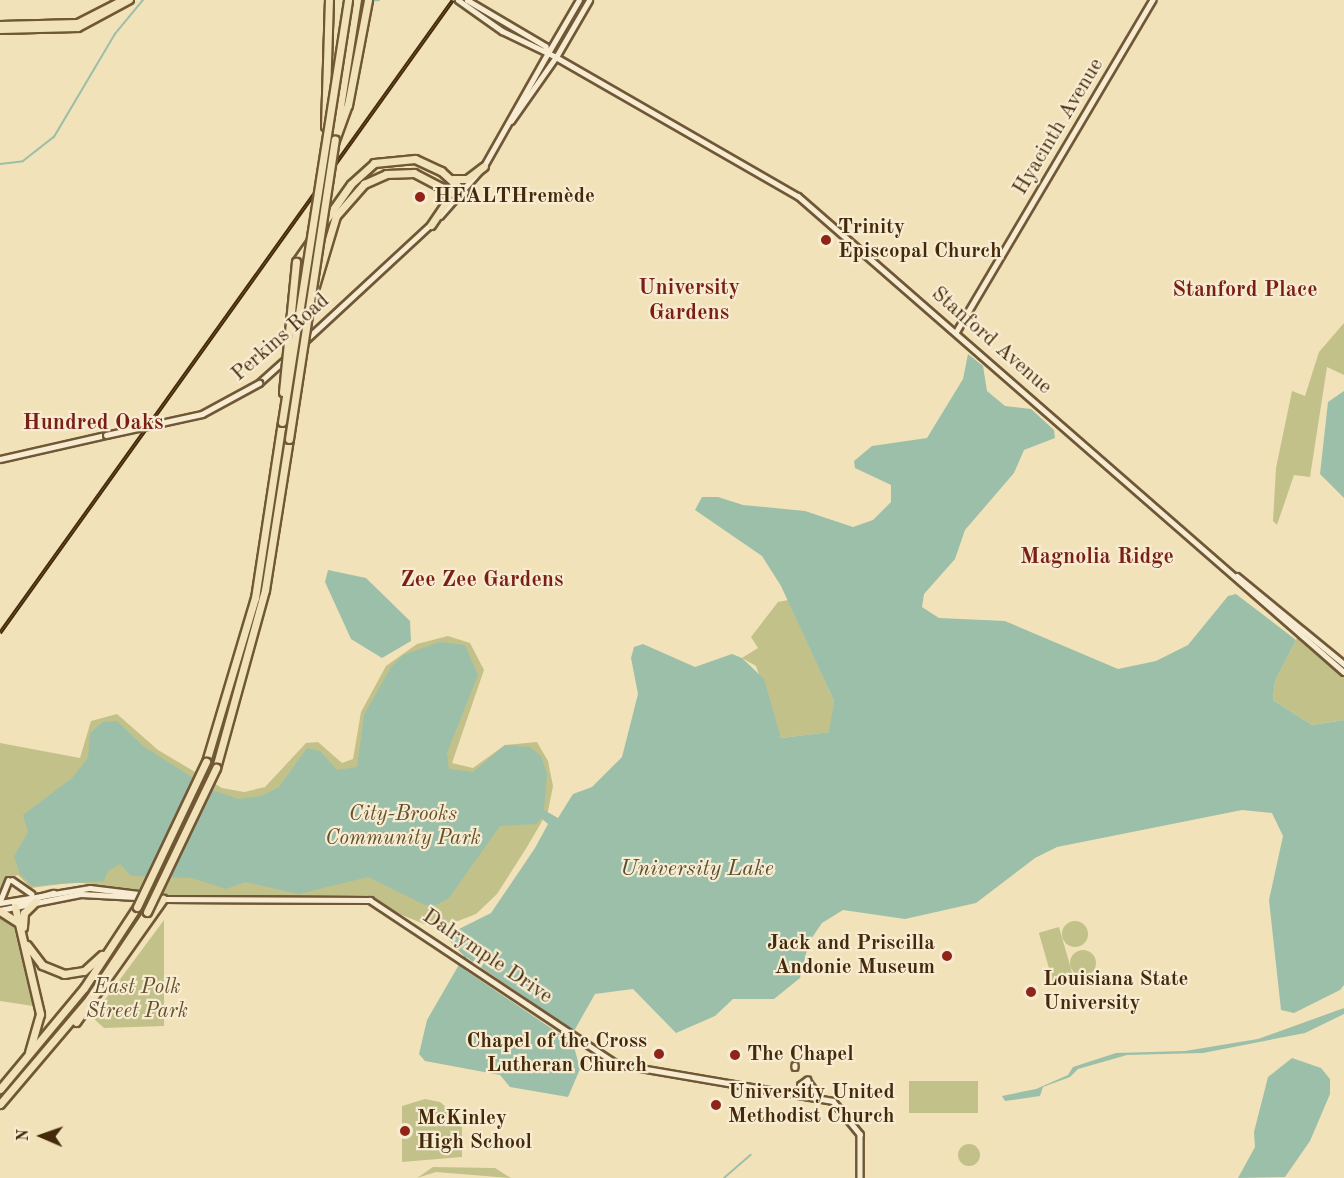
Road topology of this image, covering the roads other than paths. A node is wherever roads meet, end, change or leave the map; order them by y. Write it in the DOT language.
graph roads {
  1 [pos="123,0"];
  2 [pos="130,0"];
  3 [pos="329,0"];
  4 [pos="348,0"];
  5 [pos="357,0"];
  6 [pos="368,0"];
  7 [pos="458,0"];
  8 [pos="467,0"];
  9 [pos="579,0"];
  10 [pos="589,0"];
  11 [pos="1152,0"];
  12 [pos="0,25"];
  13 [pos="0,30"];
  14 [pos="548,53"];
  15 [pos="556,57"];
  16 [pos="511,121"];
  17 [pos="335,140"];
  18 [pos="484,166"];
  19 [pos="321,169"];
  20 [pos="451,179"];
  21 [pos="445,186"];
  22 [pos="462,194"];
  23 [pos="431,225"];
  24 [pos="311,300"];
  25 [pos="956,332"];
  26 [pos="282,422"];
  27 [pos="0,459"];
  28 [pos="1237,576"];
  29 [pos="1344,664"];
  30 [pos="1344,672"];
  31 [pos="55,892"];
  32 [pos="35,898"];
  33 [pos="163,899"];
  34 [pos="0,902"];
  35 [pos="15,905"];
  36 [pos="0,911"];
  37 [pos="21,926"];
  38 [pos="123,930"];
  39 [pos="66,1028"];
  40 [pos="9,1079"];
  41 [pos="800,1085"];
  42 [pos="0,1089"];
  43 [pos="813,1089"];
  44 [pos="784,1090"];
  45 [pos="805,1092"];
  46 [pos="817,1094"];
  47 [pos="0,1104"];
  48 [pos="860,1178"];
  1 -- 12 [label="main road"];
  2 -- 13 [label="main road"];
  3 -- 19 [label="highway, bridge"];
  4 -- 19 [label="highway, bridge"];
  5 -- 17 [label="highway"];
  6 -- 17 [label="highway"];
  7 -- 14 [label="main road"];
  8 -- 14 [label="main road"];
  9 -- 14 [label="main road, Perkins Road"];
  10 -- 15 [label="main road, Perkins Road"];
  11 -- 25 [label="street, Hyacinth Avenue"];
  14 -- 15 [label="main road"];
  14 -- 16 [label="street, Perkins Road"];
  15 -- 16 [label="street, Perkins Road"];
  15 -- 25 [label="street, Stanford Avenue"];
  16 -- 18 [label="street, Perkins Road"];
  17 -- 24 [label="highway, bridge"];
  18 -- 20 [label="highway"];
  18 -- 22 [label="street, Perkins Road"];
  19 -- 26 [label="highway, bridge"];
  20 -- 22 [label="highway"];
  20 -- 26 [label="highway, bridge"];
  21 -- 22 [label="highway"];
  21 -- 23 [label="highway"];
  21 -- 24 [label="highway, bridge"];
  22 -- 23 [label="street, Perkins Road"];
  23 -- 27 [label="street, Perkins Road, bridge"];
  24 -- 39 [label="highway, bridge"];
  25 -- 28 [label="street, Stanford Avenue"];
  26 -- 38 [label="highway, bridge"];
  28 -- 29 [label="street, Stanford Avenue"];
  28 -- 30 [label="street, Stanford Avenue"];
  31 -- 32 [label="street, Dalrymple Drive"];
  31 -- 33 [label="street, Dalrymple Drive"];
  31 -- 35 [label="street"];
  32 -- 33 [label="street, Dalrymple Drive"];
  32 -- 34 [label="street, Dalrymple Drive"];
  32 -- 34 [label="street"];
  32 -- 35 [label="street, Dalrymple Drive"];
  32 -- 37 [label="highway"];
  33 -- 39 [label="highway"];
  33 -- 44 [label="street, Dalrymple Drive"];
  35 -- 36 [label="street, Dalrymple Drive"];
  35 -- 37 [label="highway"];
  36 -- 37 [label="highway"];
  37 -- 38 [label="highway"];
  37 -- 40 [label="highway"];
  38 -- 40 [label="highway"];
  39 -- 47 [label="highway"];
  40 -- 42 [label="highway"];
  41 -- 43 [label="street"];
  41 -- 44 [label="street, Dalrymple Drive"];
  41 -- 45 [label="street"];
  43 -- 45 [label="street"];
  43 -- 46 [label="street, Dalrymple Drive"];
  44 -- 45 [label="street, Dalrymple Drive"];
  45 -- 46 [label="street, Dalrymple Drive"];
  46 -- 48 [label="street, Dalrymple Drive"];
}
